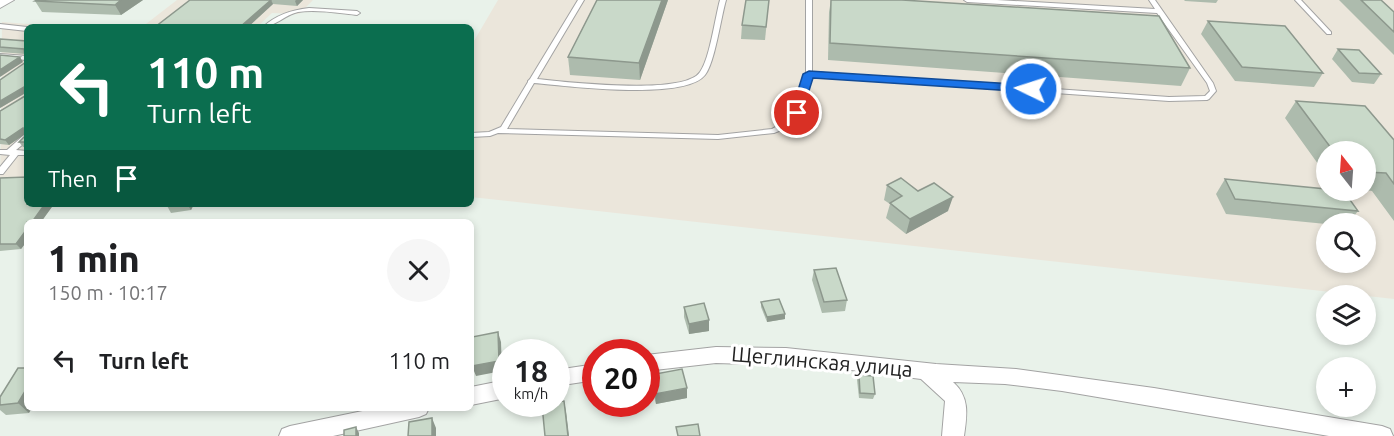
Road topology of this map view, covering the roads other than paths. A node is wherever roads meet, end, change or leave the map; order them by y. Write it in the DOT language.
graph roads {
  1 [pos="8,0"];
  2 [pos="580,0"];
  3 [pos="723,0"];
  4 [pos="809,0"];
  5 [pos="967,0"];
  6 [pos="1152,0"];
  7 [pos="1298,0"];
  8 [pos="0,5"];
  9 [pos="1159,11"];
  10 [pos="357,13"];
  11 [pos="271,24"];
  12 [pos="0,27"];
  13 [pos="24,29"];
  14 [pos="1329,33"];
  15 [pos="0,56"];
  16 [pos="24,58"];
  17 [pos="809,74"];
  18 [pos="531,81"];
  19 [pos="496,132"];
  20 [pos="474,135"];
  21 [pos="24,140"];
  22 [pos="8,153"];
  23 [pos="24,153"];
  24 [pos="0,172"];
  25 [pos="660,361"];
  26 [pos="926,371"];
  27 [pos="492,391"];
  28 [pos="474,395"];
  29 [pos="405,411"];
  30 [pos="1354,434"];
  31 [pos="290,436"];
  32 [pos="953,436"];
  33 [pos="1382,436"];
  1 -- 8 [label="street"];
  2 -- 18 [label="lane"];
  3 -- 18 [label="lane"];
  4 -- 17 [label="lane"];
  5 -- 9 [label="lane"];
  6 -- 9 [label="lane"];
  7 -- 14 [label="lane"];
  9 -- 17 [label="lane"];
  10 -- 11 [label="lane"];
  12 -- 13 [label="lane"];
  15 -- 16 [label="lane"];
  17 -- 19 [label="lane"];
  18 -- 19 [label="lane"];
  19 -- 20 [label="lane"];
  21 -- 22 [label="lane"];
  22 -- 23 [label="lane"];
  22 -- 24 [label="lane"];
  25 -- 26 [label="street, Щеглинская улица"];
  26 -- 30 [label="street, Щеглинская улица"];
  26 -- 32 [label="street"];
  27 -- 28 [label="street"];
  29 -- 31 [label="street"];
  30 -- 33 [label="street, Щеглинская улица"];
}
